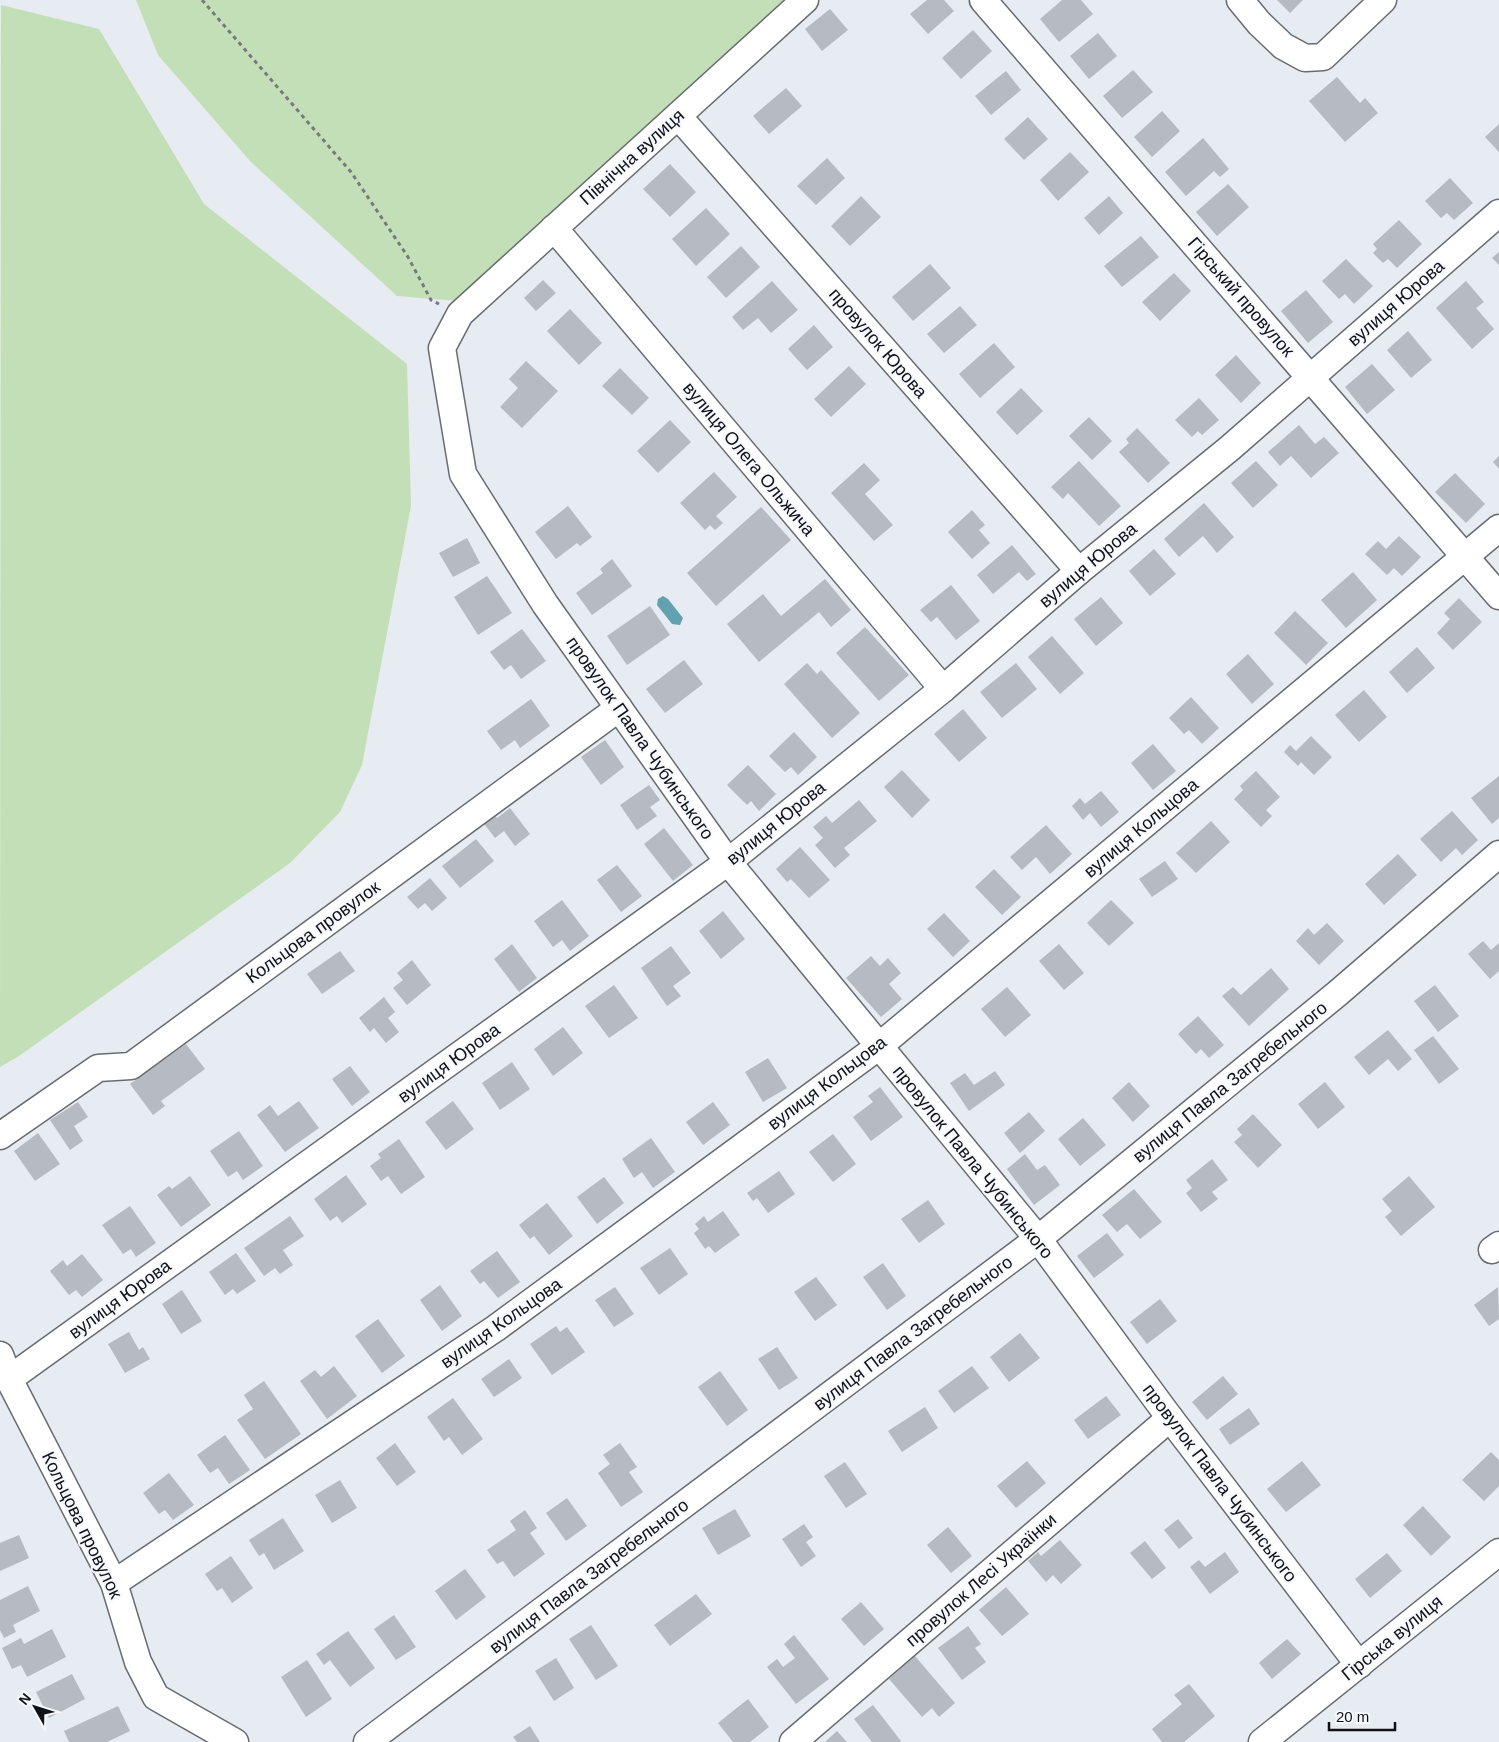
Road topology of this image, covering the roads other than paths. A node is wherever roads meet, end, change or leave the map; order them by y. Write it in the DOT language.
graph roads {
  1 [pos="805,0"];
  2 [pos="983,0"];
  3 [pos="1240,0"];
  4 [pos="1383,0"];
  5 [pos="678,116"];
  6 [pos="1499,213"];
  7 [pos="554,228"];
  8 [pos="460,314"];
  9 [pos="1311,377"];
  10 [pos="1499,528"];
  11 [pos="1465,558"];
  12 [pos="1079,571"];
  13 [pos="1499,596"];
  14 [pos="943,689"];
  15 [pos="619,708"];
  16 [pos="1499,854"];
  17 [pos="728,862"];
  18 [pos="878,1046"];
  19 [pos="0,1136"];
  20 [pos="1038,1239"];
  21 [pos="0,1355"];
  22 [pos="9,1379"];
  23 [pos="1170,1418"];
  24 [pos="1499,1552"];
  25 [pos="114,1583"];
  26 [pos="1359,1664"];
  27 [pos="371,1740"];
  28 [pos="236,1742"];
  29 [pos="793,1742"];
  30 [pos="1262,1742"];
  1 -- 5 [label="street, Північна вулиця"];
  2 -- 9 [label="street, Гірський провулок"];
  3 -- 4 [label="street"];
  5 -- 7 [label="street, Північна вулиця"];
  5 -- 12 [label="street, провулок Юрова"];
  6 -- 9 [label="street, вулиця Юрова"];
  7 -- 8 [label="street, Північна вулиця"];
  7 -- 14 [label="street, вулиця Олега Ольжича"];
  8 -- 15 [label="street, провулок Павла Чубинського"];
  9 -- 11 [label="street, Гірський провулок"];
  9 -- 12 [label="street, вулиця Юрова"];
  10 -- 11 [label="street, вулиця Кольцова"];
  11 -- 13 [label="street, Гірський провулок"];
  11 -- 18 [label="street, вулиця Кольцова"];
  12 -- 14 [label="street, вулиця Юрова"];
  14 -- 17 [label="street, вулиця Юрова"];
  15 -- 17 [label="street, провулок Павла Чубинського"];
  15 -- 19 [label="street, Кольцова провулок"];
  16 -- 20 [label="street, вулиця Павла Загребельного"];
  17 -- 18 [label="street, провулок Павла Чубинського"];
  17 -- 22 [label="street, вулиця Юрова"];
  18 -- 20 [label="street, провулок Павла Чубинського"];
  18 -- 25 [label="street, вулиця Кольцова"];
  20 -- 23 [label="street, провулок Павла Чубинського"];
  20 -- 27 [label="street, вулиця Павла Загребельного"];
  21 -- 22 [label="street, Кольцова провулок"];
  22 -- 25 [label="street, Кольцова провулок"];
  23 -- 26 [label="street, провулок Павла Чубинського"];
  23 -- 29 [label="street, провулок Лесі Українки"];
  24 -- 26 [label="street, Гірська вулиця"];
  25 -- 28 [label="street, Кольцова провулок"];
  26 -- 30 [label="street, Гірська вулиця"];
}
